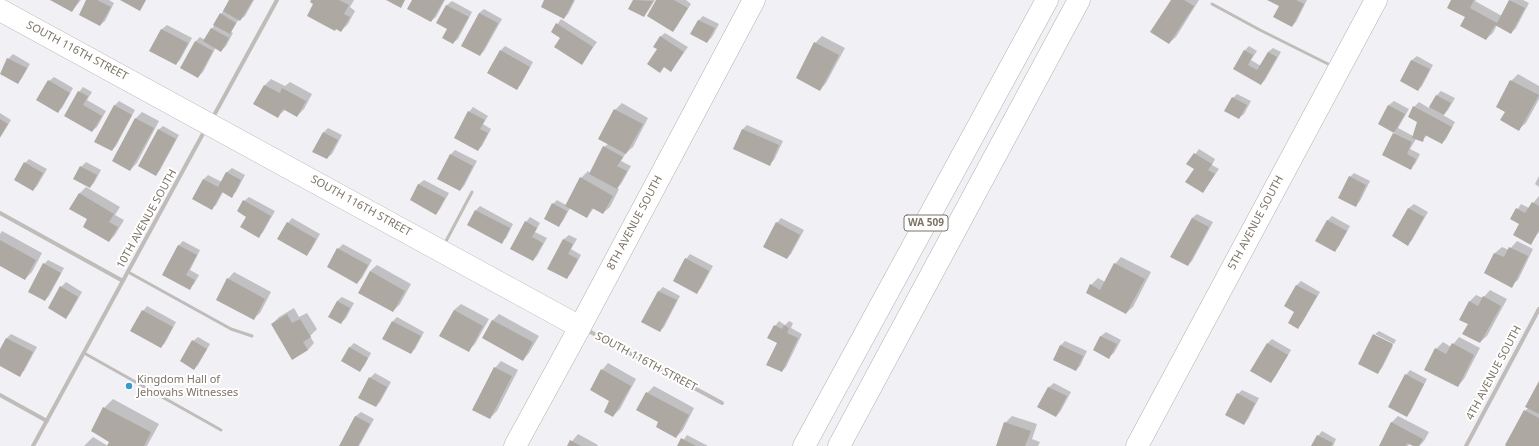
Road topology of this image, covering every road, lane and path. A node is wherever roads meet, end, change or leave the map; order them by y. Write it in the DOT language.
graph roads {
  1 [pos="277,0"];
  2 [pos="754,0"];
  3 [pos="1047,0"];
  4 [pos="1079,0"];
  5 [pos="1376,0"];
  6 [pos="1212,4"];
  7 [pos="0,10"];
  8 [pos="1339,70"];
  9 [pos="209,123"];
  10 [pos="472,192"];
  11 [pos="0,213"];
  12 [pos="441,250"];
  13 [pos="128,272"];
  14 [pos="123,281"];
  15 [pos="1539,309"];
  16 [pos="580,327"];
  17 [pos="252,336"];
  18 [pos="84,353"];
  19 [pos="0,395"];
  20 [pos="722,403"];
  21 [pos="47,421"];
  22 [pos="222,430"];
  23 [pos="33,446"];
  24 [pos="515,446"];
  25 [pos="804,446"];
  26 [pos="839,446"];
  27 [pos="1137,446"];
  28 [pos="1466,446"];
  1 -- 9 [label="street, 10TH AVENUE SOUTH"];
  2 -- 16 [label="main road, 8TH AVENUE SOUTH"];
  3 -- 25 [label="main road, WA 509"];
  4 -- 26 [label="main road, WA 509"];
  5 -- 8 [label="main road, 5TH AVENUE SOUTH"];
  6 -- 8 [label="lane"];
  7 -- 9 [label="main road, SOUTH 116TH STREET"];
  8 -- 27 [label="main road, 5TH AVENUE SOUTH"];
  9 -- 12 [label="main road, SOUTH 116TH STREET"];
  9 -- 13 [label="street, 10TH AVENUE SOUTH"];
  10 -- 12 [label="lane"];
  11 -- 14 [label="street"];
  12 -- 16 [label="main road, SOUTH 116TH STREET"];
  13 -- 14 [label="street, 10TH AVENUE SOUTH"];
  13 -- 17 [label="lane"];
  14 -- 18 [label="street, 10TH AVENUE SOUTH"];
  15 -- 28 [label="street, 4TH AVENUE SOUTH"];
  16 -- 20 [label="street, SOUTH 116TH STREET"];
  16 -- 24 [label="main road, 8TH AVENUE SOUTH"];
  18 -- 21 [label="street, 10TH AVENUE SOUTH"];
  18 -- 22 [label="lane"];
  19 -- 21 [label="street"];
  21 -- 23 [label="street, 10TH AVENUE SOUTH"];
}
